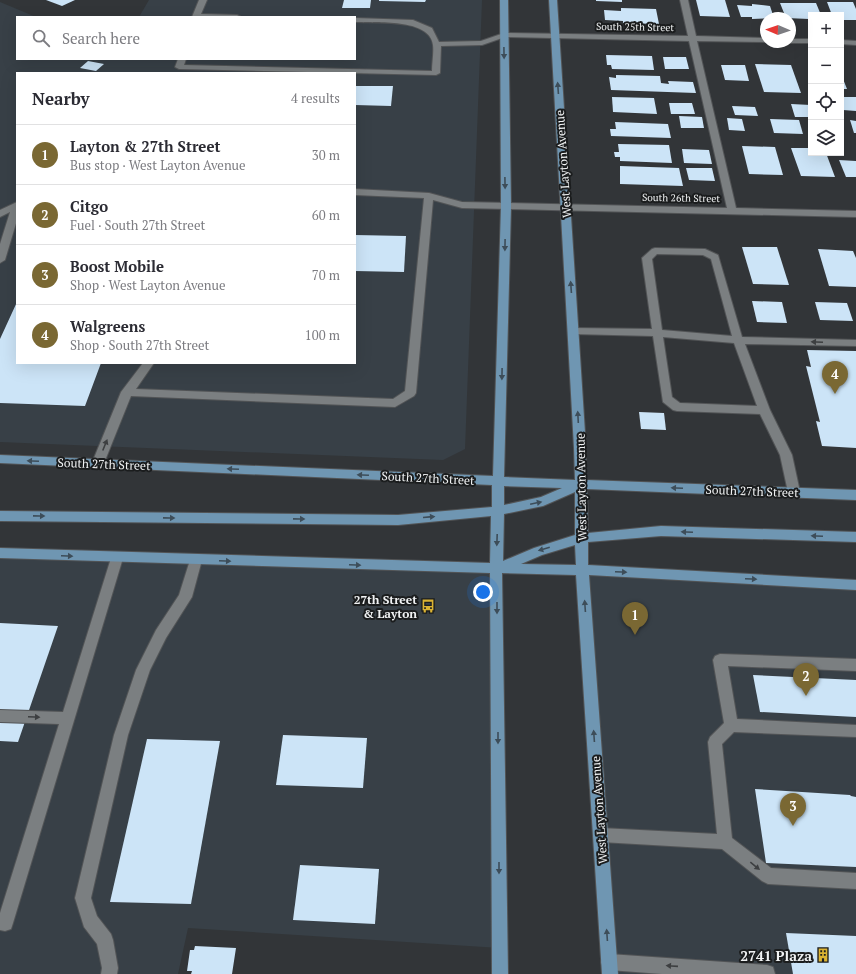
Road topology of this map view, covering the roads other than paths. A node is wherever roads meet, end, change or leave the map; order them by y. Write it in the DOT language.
graph roads {
  1 [pos="203,0"];
  2 [pos="504,0"];
  3 [pos="553,0"];
  4 [pos="684,0"];
  5 [pos="197,16"];
  6 [pos="356,20"];
  7 [pos="504,35"];
  8 [pos="555,36"];
  9 [pos="693,38"];
  10 [pos="760,40"];
  11 [pos="796,41"];
  12 [pos="808,42"];
  13 [pos="844,42"];
  14 [pos="856,43"];
  15 [pos="438,44"];
  16 [pos="182,60"];
  17 [pos="356,192"];
  18 [pos="429,196"];
  19 [pos="16,206"];
  20 [pos="506,206"];
  21 [pos="566,206"];
  22 [pos="16,208"];
  23 [pos="732,211"];
  24 [pos="0,214"];
  25 [pos="856,214"];
  26 [pos="0,260"];
  27 [pos="573,331"];
  28 [pos="658,333"];
  29 [pos="738,340"];
  30 [pos="856,343"];
  31 [pos="148,364"];
  32 [pos="127,392"];
  33 [pos="764,410"];
  34 [pos="0,459"];
  35 [pos="98,463"];
  36 [pos="500,482"];
  37 [pos="582,484"];
  38 [pos="794,492"];
  39 [pos="856,495"];
  40 [pos="498,511"];
  41 [pos="0,516"];
  42 [pos="582,538"];
  43 [pos="856,538"];
  44 [pos="0,553"];
  45 [pos="117,558"];
  46 [pos="196,560"];
  47 [pos="496,569"];
  48 [pos="582,570"];
  49 [pos="856,585"];
  50 [pos="856,665"];
  51 [pos="0,716"];
  52 [pos="68,718"];
  53 [pos="731,725"];
  54 [pos="856,731"];
  55 [pos="601,835"];
  56 [pos="725,842"];
  57 [pos="856,881"];
  58 [pos="0,922"];
  59 [pos="610,968"];
  60 [pos="767,973"];
  61 [pos="109,974"];
  62 [pos="500,974"];
  1 -- 5 [label="street"];
  2 -- 7 [label="main road"];
  3 -- 8 [label="main road, West Layton Avenue"];
  4 -- 9 [label="street"];
  6 -- 15 [label="street"];
  7 -- 8 [label="street, South 25th Street"];
  7 -- 15 [label="street"];
  7 -- 20 [label="main road, one-way"];
  8 -- 9 [label="street, South 25th Street"];
  21 -- 8 [label="main road, West Layton Avenue, one-way"];
  9 -- 10 [label="street, South 25th Street"];
  9 -- 23 [label="street"];
  11 -- 12 [label="street"];
  13 -- 14 [label="street"];
  15 -- 16 [label="street"];
  17 -- 18 [label="street, South 26th Street"];
  18 -- 20 [label="street, South 26th Street"];
  18 -- 32 [label="street"];
  19 -- 24 [label="street"];
  20 -- 21 [label="street, South 26th Street"];
  20 -- 36 [label="main road, one-way"];
  21 -- 23 [label="street, South 26th Street"];
  27 -- 21 [label="main road, West Layton Avenue, one-way"];
  22 -- 26 [label="street"];
  23 -- 25 [label="street, South 26th Street"];
  27 -- 28 [label="street"];
  37 -- 27 [label="main road, West Layton Avenue, one-way"];
  28 -- 29 [label="street"];
  28 -- 29 [label="street"];
  28 -- 33 [label="street"];
  30 -- 29 [label="street, one-way"];
  29 -- 33 [label="street"];
  31 -- 32 [label="street"];
  35 -- 32 [label="street, one-way"];
  33 -- 38 [label="street"];
  35 -- 34 [label="main road, South 27th Street, one-way"];
  36 -- 35 [label="main road, South 27th Street, one-way"];
  36 -- 37 [label="main road, South 27th Street"];
  36 -- 40 [label="main road"];
  38 -- 37 [label="main road, South 27th Street, one-way"];
  40 -- 37 [label="main road, one-way"];
  37 -- 42 [label="main road, West Layton Avenue"];
  38 -- 39 [label="main road, South 27th Street"];
  41 -- 40 [label="main road, one-way"];
  40 -- 47 [label="main road, one-way"];
  43 -- 42 [label="main road, one-way"];
  42 -- 47 [label="main road, one-way"];
  42 -- 48 [label="main road, West Layton Avenue"];
  44 -- 45 [label="main road, one-way"];
  45 -- 46 [label="main road"];
  45 -- 52 [label="street"];
  46 -- 47 [label="main road, one-way"];
  46 -- 61 [label="street"];
  47 -- 48 [label="main road"];
  47 -- 62 [label="main road, one-way"];
  48 -- 49 [label="main road, one-way"];
  55 -- 48 [label="main road, West Layton Avenue, one-way"];
  50 -- 53 [label="street"];
  51 -- 52 [label="street, one-way"];
  52 -- 58 [label="street"];
  53 -- 54 [label="street"];
  53 -- 56 [label="street"];
  55 -- 56 [label="street"];
  59 -- 55 [label="main road, West Layton Avenue, one-way"];
  56 -- 57 [label="street, one-way"];
  60 -- 59 [label="street, one-way"];
}
